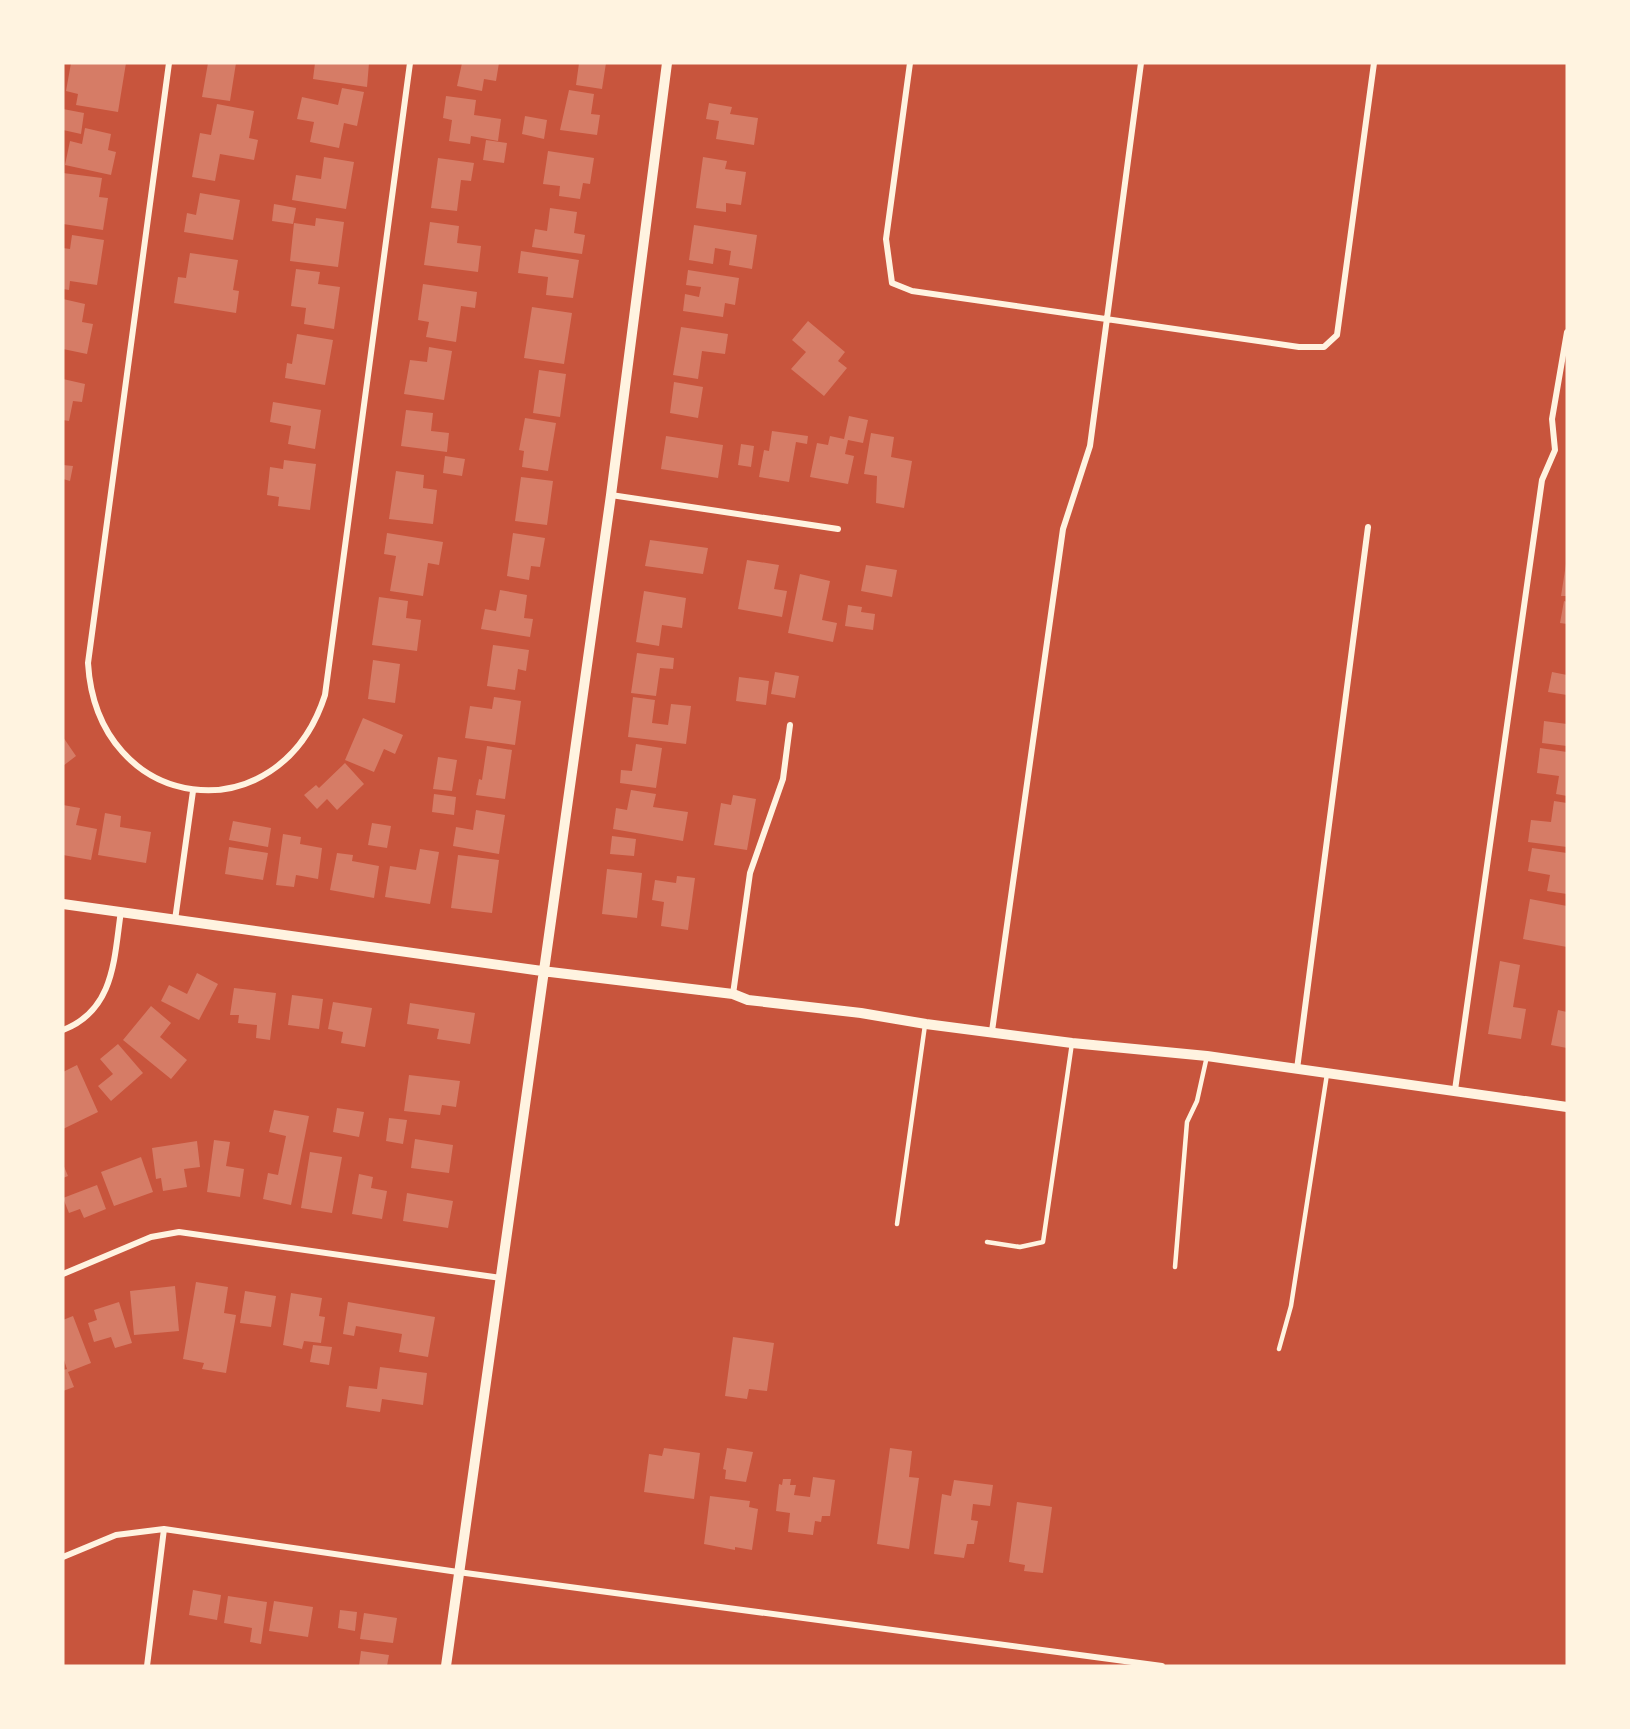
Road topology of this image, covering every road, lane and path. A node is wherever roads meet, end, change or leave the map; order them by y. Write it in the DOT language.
graph roads {
  1 [pos="170,63"];
  2 [pos="410,63"];
  3 [pos="667,63"];
  4 [pos="910,63"];
  5 [pos="1141,63"];
  6 [pos="1374,63"];
  7 [pos="1106,319"];
  8 [pos="1567,332"];
  9 [pos="611,495"];
  10 [pos="1368,527"];
  11 [pos="838,529"];
  12 [pos="790,725"];
  13 [pos="193,791"];
  14 [pos="63,904"];
  15 [pos="121,911"];
  16 [pos="175,920"];
  17 [pos="542,971"];
  18 [pos="733,994"];
  19 [pos="926,1024"];
  20 [pos="63,1030"];
  21 [pos="992,1031"];
  22 [pos="1072,1043"];
  23 [pos="1207,1056"];
  24 [pos="1297,1069"];
  25 [pos="1328,1073"];
  26 [pos="1455,1090"];
  27 [pos="1567,1107"];
  28 [pos="897,1224"];
  29 [pos="987,1242"];
  30 [pos="1175,1267"];
  31 [pos="63,1274"];
  32 [pos="501,1278"];
  33 [pos="1279,1349"];
  34 [pos="164,1529"];
  35 [pos="63,1557"];
  36 [pos="458,1572"];
  37 [pos="147,1666"];
  38 [pos="446,1666"];
  39 [pos="1162,1666"];
  1 -- 13 [label="street"];
  2 -- 13 [label="street"];
  3 -- 9 [label="street"];
  4 -- 7 [label="street"];
  5 -- 7 [label="street"];
  6 -- 7 [label="street"];
  7 -- 21 [label="street"];
  8 -- 26 [label="street"];
  9 -- 11 [label="street"];
  9 -- 17 [label="street"];
  10 -- 24 [label="street"];
  12 -- 18 [label="street"];
  13 -- 16 [label="street"];
  14 -- 15 [label="street"];
  15 -- 16 [label="street"];
  15 -- 20 [label="street"];
  16 -- 17 [label="street"];
  17 -- 18 [label="street"];
  17 -- 32 [label="street"];
  18 -- 19 [label="street"];
  19 -- 21 [label="street"];
  19 -- 28 [label="lane"];
  21 -- 22 [label="street"];
  22 -- 23 [label="street"];
  22 -- 29 [label="lane"];
  23 -- 24 [label="street"];
  23 -- 30 [label="lane"];
  24 -- 25 [label="street"];
  25 -- 26 [label="street"];
  25 -- 33 [label="lane"];
  26 -- 27 [label="street"];
  31 -- 32 [label="street"];
  32 -- 36 [label="street"];
  34 -- 35 [label="street"];
  34 -- 36 [label="street"];
  34 -- 37 [label="street"];
  36 -- 38 [label="street"];
  36 -- 39 [label="street"];
}
